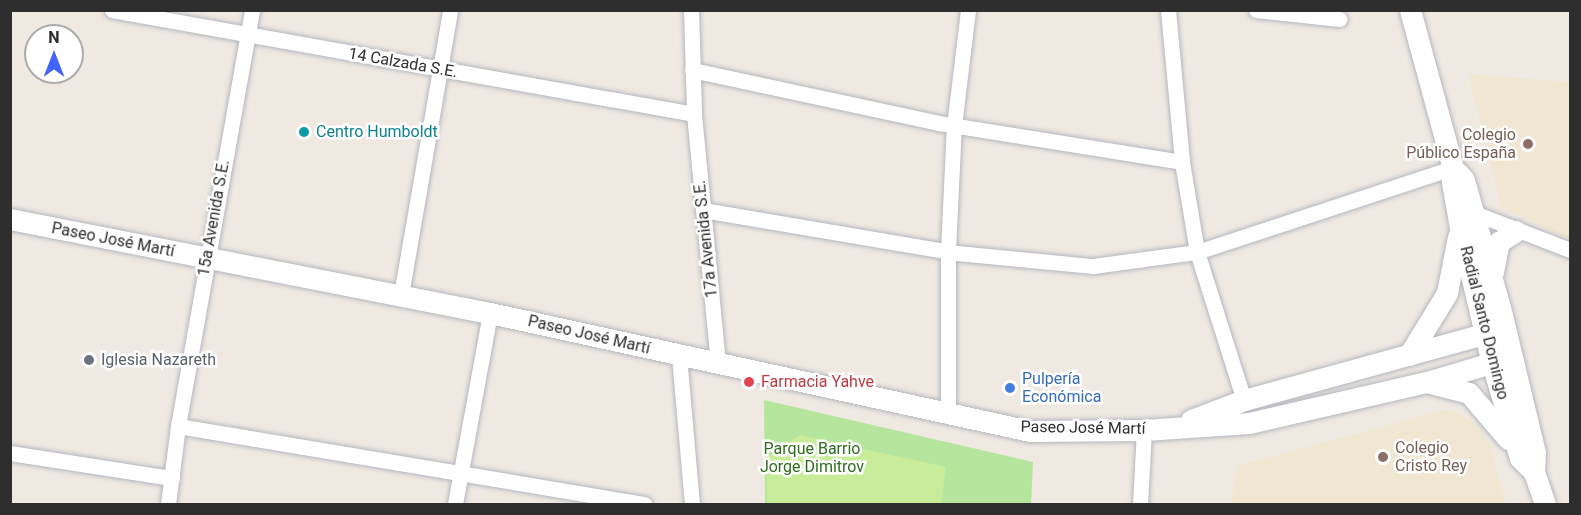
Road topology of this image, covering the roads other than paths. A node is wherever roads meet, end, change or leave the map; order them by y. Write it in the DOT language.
graph roads {
  1 [pos="252,10"];
  2 [pos="450,10"];
  3 [pos="691,10"];
  4 [pos="968,10"];
  5 [pos="1168,10"];
  6 [pos="1256,10"];
  7 [pos="1410,10"];
  8 [pos="115,11"];
  9 [pos="1340,19"];
  10 [pos="247,35"];
  11 [pos="439,70"];
  12 [pos="692,70"];
  13 [pos="694,114"];
  14 [pos="954,126"];
  15 [pos="1182,162"];
  16 [pos="1453,168"];
  17 [pos="703,210"];
  18 [pos="10,219"];
  19 [pos="1467,220"];
  20 [pos="1516,231"];
  21 [pos="1570,250"];
  22 [pos="948,251"];
  23 [pos="1197,252"];
  24 [pos="207,259"];
  25 [pos="1492,279"];
  26 [pos="401,295"];
  27 [pos="490,313"];
  28 [pos="1495,331"];
  29 [pos="1409,354"];
  30 [pos="679,356"];
  31 [pos="1502,360"];
  32 [pos="718,364"];
  33 [pos="1427,382"];
  34 [pos="1244,400"];
  35 [pos="948,416"];
  36 [pos="178,426"];
  37 [pos="1169,429"];
  38 [pos="1144,430"];
  39 [pos="10,453"];
  40 [pos="1527,465"];
  41 [pos="460,472"];
  42 [pos="172,478"];
  43 [pos="168,504"];
  44 [pos="455,504"];
  45 [pos="645,504"];
  46 [pos="692,504"];
  47 [pos="1140,504"];
  48 [pos="1545,504"];
  1 -- 10 [label="street, 15a Avenida S.E."];
  2 -- 11 [label="street"];
  3 -- 12 [label="street, 17a Avenida S.E."];
  4 -- 14 [label="street"];
  5 -- 15 [label="street"];
  6 -- 9 [label="street"];
  7 -- 16 [label="main road, Radial Santo Domingo"];
  8 -- 10 [label="street, 14 Calzada S.E."];
  10 -- 11 [label="street, 14 Calzada S.E."];
  10 -- 24 [label="street, 15a Avenida S.E."];
  11 -- 13 [label="street, 14 Calzada S.E."];
  11 -- 26 [label="street"];
  12 -- 13 [label="street, 17a Avenida S.E."];
  12 -- 14 [label="street"];
  13 -- 17 [label="street, 17a Avenida S.E."];
  14 -- 15 [label="street"];
  14 -- 22 [label="street"];
  15 -- 23 [label="street"];
  16 -- 19 [label="main road, Radial Santo Domingo"];
  16 -- 23 [label="street"];
  17 -- 22 [label="street"];
  17 -- 32 [label="street, 17a Avenida S.E."];
  18 -- 24 [label="main road, Paseo José Martí"];
  19 -- 20 [label="street"];
  19 -- 25 [label="main road, Radial Santo Domingo"];
  19 -- 28 [label="main road, Radial Santo Domingo"];
  19 -- 29 [label="main road"];
  20 -- 21 [label="street"];
  20 -- 25 [label="main road"];
  22 -- 23 [label="street"];
  22 -- 35 [label="street"];
  23 -- 34 [label="street"];
  24 -- 26 [label="main road, Paseo José Martí"];
  24 -- 36 [label="street, 15a Avenida S.E."];
  25 -- 28 [label="main road, Radial Santo Domingo"];
  26 -- 27 [label="main road, Paseo José Martí"];
  27 -- 30 [label="main road, Paseo José Martí"];
  27 -- 41 [label="street"];
  28 -- 29 [label="main road, Paseo José Martí"];
  28 -- 31 [label="main road, Radial Santo Domingo"];
  29 -- 34 [label="main road, Paseo José Martí"];
  30 -- 32 [label="main road, Paseo José Martí"];
  30 -- 46 [label="street"];
  31 -- 33 [label="main road, Paseo José Martí"];
  31 -- 40 [label="main road, Radial Santo Domingo"];
  32 -- 35 [label="main road, Paseo José Martí"];
  33 -- 37 [label="main road, Paseo José Martí"];
  33 -- 40 [label="main road"];
  34 -- 37 [label="main road, Paseo José Martí"];
  35 -- 38 [label="main road, Paseo José Martí"];
  36 -- 41 [label="street"];
  36 -- 42 [label="street, 15a Avenida S.E."];
  37 -- 38 [label="main road, Paseo José Martí"];
  38 -- 47 [label="street"];
  39 -- 42 [label="street"];
  40 -- 48 [label="main road, Radial Santo Domingo"];
  41 -- 44 [label="street"];
  41 -- 45 [label="street"];
  42 -- 43 [label="street, 15a Avenida S.E."];
}
